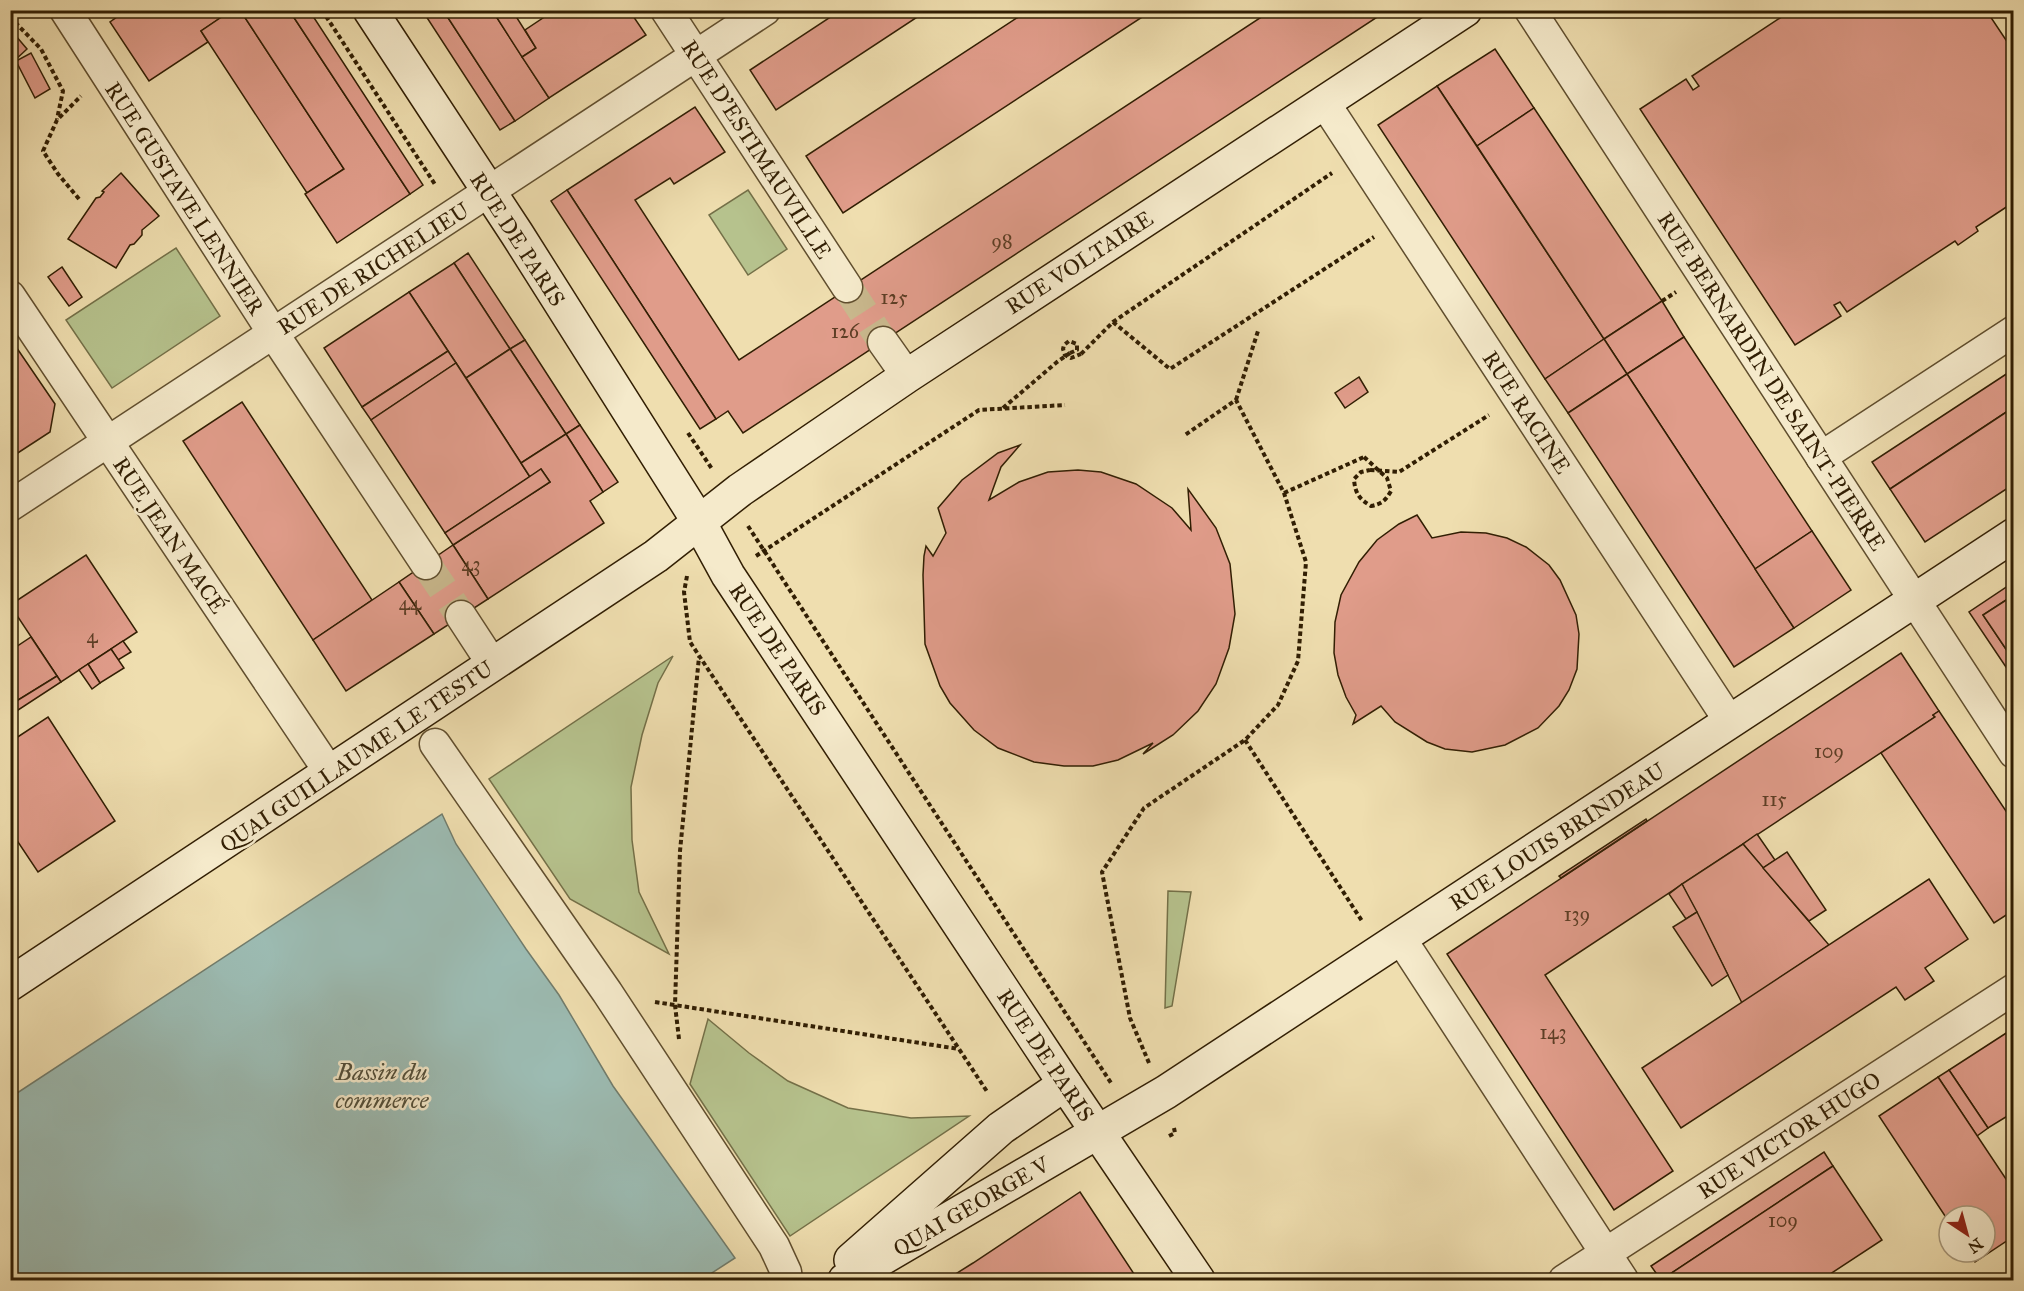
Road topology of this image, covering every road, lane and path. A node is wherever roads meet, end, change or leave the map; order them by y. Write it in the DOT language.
graph roads {
  1 [pos="370,10"];
  2 [pos="666,10"];
  3 [pos="765,10"];
  4 [pos="1466,10"];
  5 [pos="1530,10"];
  6 [pos="65,11"];
  7 [pos="10,16"];
  8 [pos="696,56"];
  9 [pos="108,79"];
  10 [pos="1324,102"];
  11 [pos="57,120"];
  12 [pos="1358,156"];
  13 [pos="489,192"];
  14 [pos="79,199"];
  15 [pos="1400,220"];
  16 [pos="848,287"];
  17 [pos="10,296"];
  18 [pos="1113,321"];
  19 [pos="1258,331"];
  20 [pos="2013,331"];
  21 [pos="273,333"];
  22 [pos="883,342"];
  23 [pos="906,376"];
  24 [pos="1517,396"];
  25 [pos="1236,400"];
  26 [pos="1065,405"];
  27 [pos="1002,409"];
  28 [pos="685,429"];
  29 [pos="1185,435"];
  30 [pos="108,442"];
  31 [pos="1821,457"];
  32 [pos="1284,494"];
  33 [pos="730,498"];
  34 [pos="10,506"];
  35 [pos="699,522"];
  36 [pos="2013,535"];
  37 [pos="765,551"];
  38 [pos="426,564"];
  39 [pos="728,575"];
  40 [pos="684,592"];
  41 [pos="1915,600"];
  42 [pos="461,616"];
  43 [pos="699,656"];
  44 [pos="493,665"];
  45 [pos="1730,722"];
  46 [pos="1245,740"];
  47 [pos="435,744"];
  48 [pos="2013,753"];
  49 [pos="330,773"];
  50 [pos="1351,904"];
  51 [pos="1401,939"];
  52 [pos="10,984"];
  53 [pos="2013,990"];
  54 [pos="607,992"];
  55 [pos="675,1005"];
  56 [pos="960,1049"];
  57 [pos="681,1050"];
  58 [pos="1151,1066"];
  59 [pos="1065,1084"];
  60 [pos="1116,1091"];
  61 [pos="1012,1120"];
  62 [pos="1098,1132"];
  63 [pos="1605,1254"];
  64 [pos="787,1281"];
  65 [pos="827,1281"];
  66 [pos="845,1281"];
  67 [pos="1198,1281"];
  68 [pos="1564,1281"];
  69 [pos="1623,1281"];
  1 -- 13 [label="main road, RUE DE PARIS"];
  2 -- 8 [label="street, RUE D'ESTIMAUVILLE"];
  3 -- 8 [label="street, RUE DE RICHELIEU"];
  4 -- 10 [label="main road, RUE VOLTAIRE"];
  5 -- 31 [label="street, RUE BERNARDIN DE SAINT-PIERRE"];
  6 -- 9 [label="street, RUE GUSTAVE LENNIER"];
  7 -- 11 [label="path"];
  8 -- 13 [label="street, RUE DE RICHELIEU"];
  8 -- 16 [label="street, RUE D'ESTIMAUVILLE"];
  9 -- 11 [label="path"];
  9 -- 21 [label="street, RUE GUSTAVE LENNIER"];
  10 -- 12 [label="street, RUE RACINE"];
  10 -- 23 [label="main road, RUE VOLTAIRE"];
  11 -- 14 [label="path"];
  12 -- 15 [label="street, RUE RACINE"];
  12 -- 18 [label="path"];
  13 -- 21 [label="street, RUE DE RICHELIEU"];
  13 -- 35 [label="main road, RUE DE PARIS"];
  15 -- 18 [label="path"];
  15 -- 24 [label="street, RUE RACINE"];
  17 -- 30 [label="street, RUE JEAN MACÉ"];
  18 -- 27 [label="path, bridge"];
  19 -- 25 [label="path"];
  20 -- 31 [label="street"];
  21 -- 30 [label="street, RUE DE RICHELIEU"];
  21 -- 38 [label="street, RUE GUSTAVE LENNIER"];
  22 -- 23 [label="street"];
  23 -- 33 [label="main road, RUE VOLTAIRE"];
  24 -- 32 [label="path, bridge"];
  24 -- 45 [label="street, RUE RACINE"];
  25 -- 29 [label="path"];
  25 -- 32 [label="path"];
  26 -- 27 [label="path"];
  27 -- 37 [label="path"];
  28 -- 33 [label="path"];
  30 -- 34 [label="street, RUE DE RICHELIEU"];
  30 -- 49 [label="street, RUE JEAN MACÉ"];
  31 -- 41 [label="street, RUE BERNARDIN DE SAINT-PIERRE"];
  32 -- 46 [label="path"];
  33 -- 35 [label="main road, RUE VOLTAIRE"];
  33 -- 37 [label="path"];
  35 -- 39 [label="main road, RUE DE PARIS"];
  35 -- 44 [label="main road, QUAI GUILLAUME LE TESTU"];
  36 -- 41 [label="main road, RUE LOUIS BRINDEAU"];
  37 -- 39 [label="path"];
  37 -- 60 [label="path"];
  39 -- 59 [label="main road, RUE DE PARIS"];
  40 -- 43 [label="path"];
  41 -- 45 [label="main road, RUE LOUIS BRINDEAU"];
  41 -- 48 [label="street, RUE BERNARDIN DE SAINT-PIERRE"];
  42 -- 44 [label="street"];
  43 -- 55 [label="path"];
  43 -- 56 [label="path"];
  44 -- 49 [label="main road, QUAI GUILLAUME LE TESTU"];
  45 -- 51 [label="main road, RUE LOUIS BRINDEAU"];
  46 -- 50 [label="path"];
  46 -- 58 [label="path"];
  47 -- 54 [label="street"];
  49 -- 52 [label="main road, QUAI GUILLAUME LE TESTU"];
  51 -- 62 [label="main road, RUE LOUIS BRINDEAU"];
  51 -- 63 [label="street"];
  53 -- 63 [label="street, RUE VICTOR HUGO"];
  54 -- 55 [label="path"];
  54 -- 64 [label="street"];
  55 -- 56 [label="path"];
  55 -- 57 [label="path"];
  56 -- 61 [label="path"];
  59 -- 61 [label="main road"];
  59 -- 62 [label="main road, RUE DE PARIS"];
  61 -- 65 [label="main road"];
  62 -- 66 [label="main road, QUAI GEORGE V"];
  62 -- 67 [label="main road, RUE DE PARIS"];
  63 -- 68 [label="street, RUE VICTOR HUGO"];
  63 -- 69 [label="street"];
}
